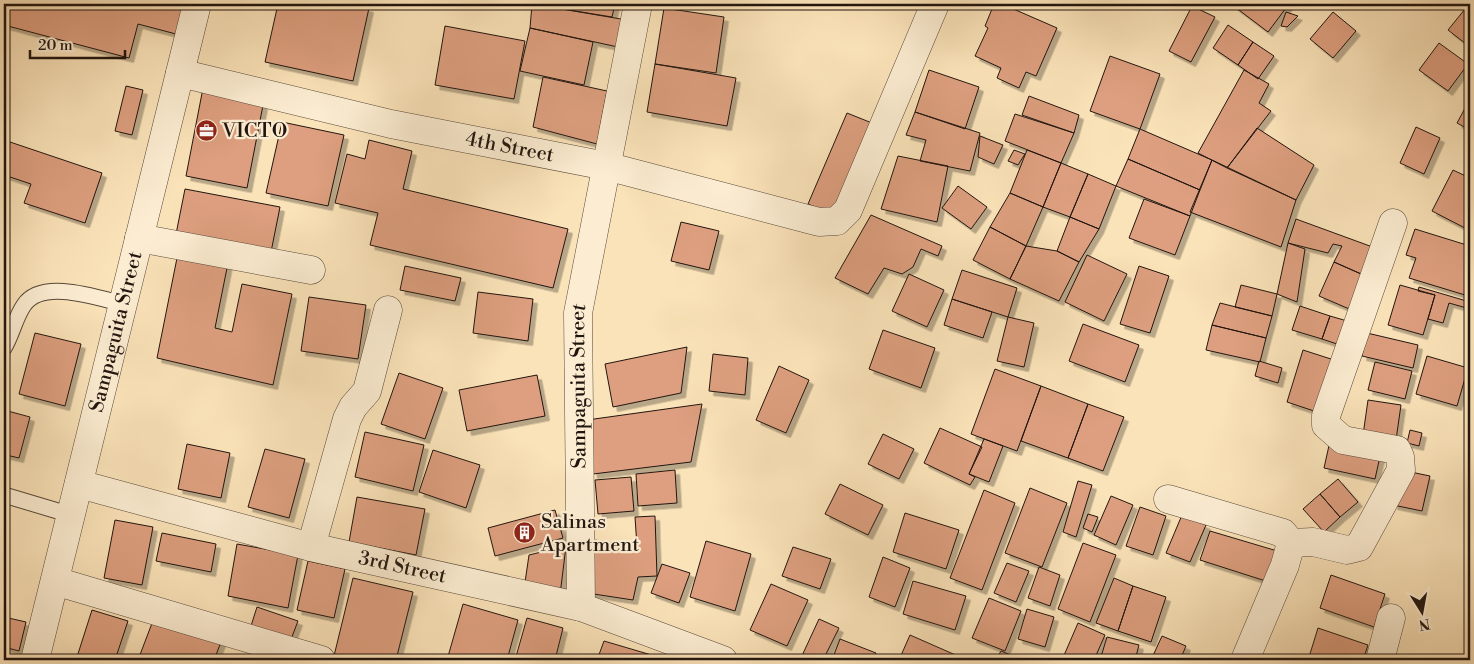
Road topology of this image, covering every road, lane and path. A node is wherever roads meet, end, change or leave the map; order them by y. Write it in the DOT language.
graph roads {
  1 [pos="197,4"];
  2 [pos="638,4"];
  3 [pos="935,4"];
  4 [pos="180,72"];
  5 [pos="606,166"];
  6 [pos="1394,223"];
  7 [pos="139,238"];
  8 [pos="311,270"];
  9 [pos="123,304"];
  10 [pos="388,310"];
  11 [pos="4,348"];
  12 [pos="78,484"];
  13 [pos="4,495"];
  14 [pos="1168,499"];
  15 [pos="71,515"];
  16 [pos="311,547"];
  17 [pos="1288,554"];
  18 [pos="55,581"];
  19 [pos="581,607"];
  20 [pos="1391,618"];
  21 [pos="35,660"];
  22 [pos="321,660"];
  23 [pos="723,660"];
  24 [pos="1245,660"];
  25 [pos="1380,660"];
  1 -- 4 [label="street, Sampaguita Street"];
  2 -- 5 [label="street, Sampaguita Street"];
  3 -- 5 [label="street, 4th Street"];
  4 -- 5 [label="street, 4th Street"];
  4 -- 7 [label="street, Sampaguita Street"];
  5 -- 19 [label="street, Sampaguita Street"];
  6 -- 17 [label="street"];
  7 -- 8 [label="street"];
  7 -- 9 [label="street, Sampaguita Street"];
  9 -- 11 [label="lane"];
  9 -- 12 [label="street, Sampaguita Street"];
  10 -- 16 [label="street"];
  12 -- 15 [label="street, Sampaguita Street"];
  12 -- 16 [label="street, 3rd Street"];
  13 -- 15 [label="lane"];
  14 -- 17 [label="street"];
  15 -- 18 [label="street, Sampaguita Street"];
  16 -- 19 [label="street, 3rd Street"];
  17 -- 24 [label="street"];
  18 -- 21 [label="street, Sampaguita Street"];
  18 -- 22 [label="street"];
  19 -- 23 [label="street, 3rd Street"];
  20 -- 25 [label="street"];
}
